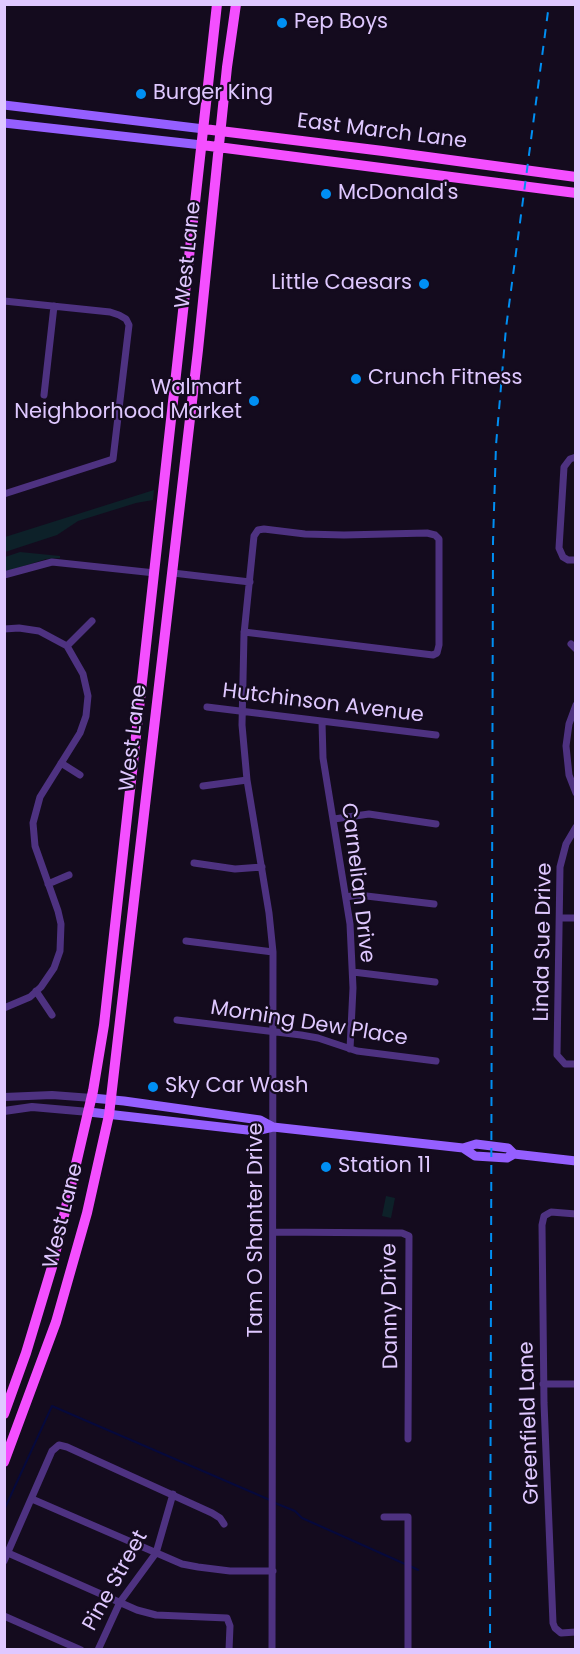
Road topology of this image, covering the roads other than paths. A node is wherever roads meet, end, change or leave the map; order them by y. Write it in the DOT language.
graph roads {
  1 [pos="217,4"];
  2 [pos="236,4"];
  3 [pos="4,105"];
  4 [pos="4,123"];
  5 [pos="204,129"];
  6 [pos="221,131"];
  7 [pos="202,145"];
  8 [pos="220,148"];
  9 [pos="576,177"];
  10 [pos="576,193"];
  11 [pos="4,301"];
  12 [pos="54,306"];
  13 [pos="44,395"];
  14 [pos="576,457"];
  15 [pos="4,494"];
  16 [pos="576,560"];
  17 [pos="155,573"];
  18 [pos="172,573"];
  19 [pos="4,575"];
  20 [pos="250,582"];
  21 [pos="92,621"];
  22 [pos="4,629"];
  23 [pos="244,632"];
  24 [pos="67,646"];
  25 [pos="576,705"];
  26 [pos="207,707"];
  27 [pos="242,710"];
  28 [pos="322,722"];
  29 [pos="436,735"];
  30 [pos="61,763"];
  31 [pos="80,775"];
  32 [pos="248,780"];
  33 [pos="203,786"];
  34 [pos="576,793"];
  35 [pos="334,819"];
  36 [pos="436,824"];
  37 [pos="576,827"];
  38 [pos="194,863"];
  39 [pos="262,867"];
  40 [pos="69,875"];
  41 [pos="48,884"];
  42 [pos="346,897"];
  43 [pos="435,904"];
  44 [pos="560,918"];
  45 [pos="576,918"];
  46 [pos="186,941"];
  47 [pos="273,952"];
  48 [pos="352,972"];
  49 [pos="435,982"];
  50 [pos="36,991"];
  51 [pos="4,1008"];
  52 [pos="52,1015"];
  53 [pos="177,1020"];
  54 [pos="274,1032"];
  55 [pos="350,1049"];
  56 [pos="436,1061"];
  57 [pos="576,1064"];
  58 [pos="4,1097"];
  59 [pos="92,1098"];
  60 [pos="111,1100"];
  61 [pos="4,1111"];
  62 [pos="88,1112"];
  63 [pos="109,1115"];
  64 [pos="273,1127"];
  65 [pos="576,1161"];
  66 [pos="576,1214"];
  67 [pos="273,1232"];
  68 [pos="543,1384"];
  69 [pos="576,1384"];
  70 [pos="4,1414"];
  71 [pos="408,1439"];
  72 [pos="4,1462"];
  73 [pos="173,1494"];
  74 [pos="32,1499"];
  75 [pos="384,1517"];
  76 [pos="224,1524"];
  77 [pos="156,1553"];
  78 [pos="6,1557"];
  79 [pos="273,1571"];
  80 [pos="120,1602"];
  81 [pos="4,1616"];
  82 [pos="576,1632"];
  83 [pos="81,1650"];
  84 [pos="98,1650"];
  85 [pos="230,1650"];
  86 [pos="272,1650"];
  87 [pos="408,1650"];
  1 -- 5 [label="main road, West Lane"];
  2 -- 6 [label="main road, West Lane"];
  3 -- 5 [label="main road, East March Lane"];
  4 -- 7 [label="main road, East March Lane"];
  5 -- 6 [label="main road, East March Lane"];
  5 -- 7 [label="main road, West Lane"];
  6 -- 8 [label="main road, West Lane"];
  6 -- 9 [label="main road, East March Lane"];
  7 -- 8 [label="main road, East March Lane"];
  7 -- 17 [label="main road, West Lane"];
  8 -- 10 [label="main road, East March Lane"];
  8 -- 18 [label="main road, West Lane"];
  11 -- 12 [label="street"];
  12 -- 13 [label="street"];
  12 -- 15 [label="street"];
  14 -- 16 [label="street"];
  17 -- 19 [label="street"];
  17 -- 59 [label="main road, West Lane"];
  18 -- 20 [label="street"];
  18 -- 60 [label="main road, West Lane"];
  20 -- 23 [label="street, Tam O Shanter Drive"];
  20 -- 23 [label="street, Tam O Shanter Drive"];
  21 -- 24 [label="street"];
  22 -- 24 [label="street"];
  23 -- 27 [label="street, Tam O Shanter Drive"];
  24 -- 30 [label="street"];
  25 -- 34 [label="street"];
  26 -- 27 [label="street, Hutchinson Avenue"];
  27 -- 28 [label="street, Hutchinson Avenue"];
  27 -- 32 [label="street, Tam O Shanter Drive"];
  28 -- 29 [label="street, Hutchinson Avenue"];
  28 -- 35 [label="street, Carnelian Drive"];
  30 -- 31 [label="street"];
  30 -- 41 [label="street"];
  32 -- 33 [label="street"];
  32 -- 39 [label="street, Tam O Shanter Drive"];
  35 -- 36 [label="street"];
  35 -- 42 [label="street, Carnelian Drive"];
  37 -- 44 [label="street, Linda Sue Drive"];
  38 -- 39 [label="street"];
  39 -- 47 [label="street, Tam O Shanter Drive"];
  40 -- 41 [label="street"];
  41 -- 50 [label="street"];
  42 -- 43 [label="street"];
  42 -- 48 [label="street, Carnelian Drive"];
  44 -- 45 [label="street"];
  44 -- 57 [label="street, Linda Sue Drive"];
  46 -- 47 [label="street"];
  47 -- 54 [label="street, Tam O Shanter Drive"];
  48 -- 49 [label="street"];
  48 -- 55 [label="street, Carnelian Drive"];
  50 -- 51 [label="street"];
  50 -- 52 [label="street"];
  53 -- 54 [label="street, Morning Dew Place"];
  54 -- 55 [label="street, Morning Dew Place"];
  54 -- 64 [label="street, Tam O Shanter Drive"];
  55 -- 56 [label="street, Morning Dew Place"];
  58 -- 59 [label="street"];
  59 -- 60 [label="main road"];
  59 -- 62 [label="main road, West Lane"];
  60 -- 63 [label="main road, West Lane"];
  60 -- 64 [label="main road"];
  61 -- 62 [label="street"];
  62 -- 63 [label="main road"];
  62 -- 70 [label="main road, West Lane"];
  63 -- 64 [label="main road"];
  63 -- 72 [label="main road, West Lane"];
  64 -- 65 [label="main road"];
  64 -- 67 [label="street, Tam O Shanter Drive"];
  66 -- 68 [label="street, Greenfield Lane"];
  67 -- 71 [label="street, Danny Drive"];
  67 -- 79 [label="street, Tam O Shanter Drive"];
  68 -- 69 [label="street"];
  68 -- 82 [label="street, Greenfield Lane"];
  73 -- 74 [label="street"];
  73 -- 76 [label="street"];
  73 -- 77 [label="street, Pine Street"];
  74 -- 77 [label="street"];
  74 -- 78 [label="street"];
  75 -- 87 [label="street"];
  77 -- 79 [label="street"];
  77 -- 80 [label="street, Pine Street"];
  78 -- 80 [label="street"];
  79 -- 86 [label="street, Tam O Shanter Drive"];
  80 -- 84 [label="street, Pine Street"];
  80 -- 85 [label="street"];
  81 -- 83 [label="street"];
}
